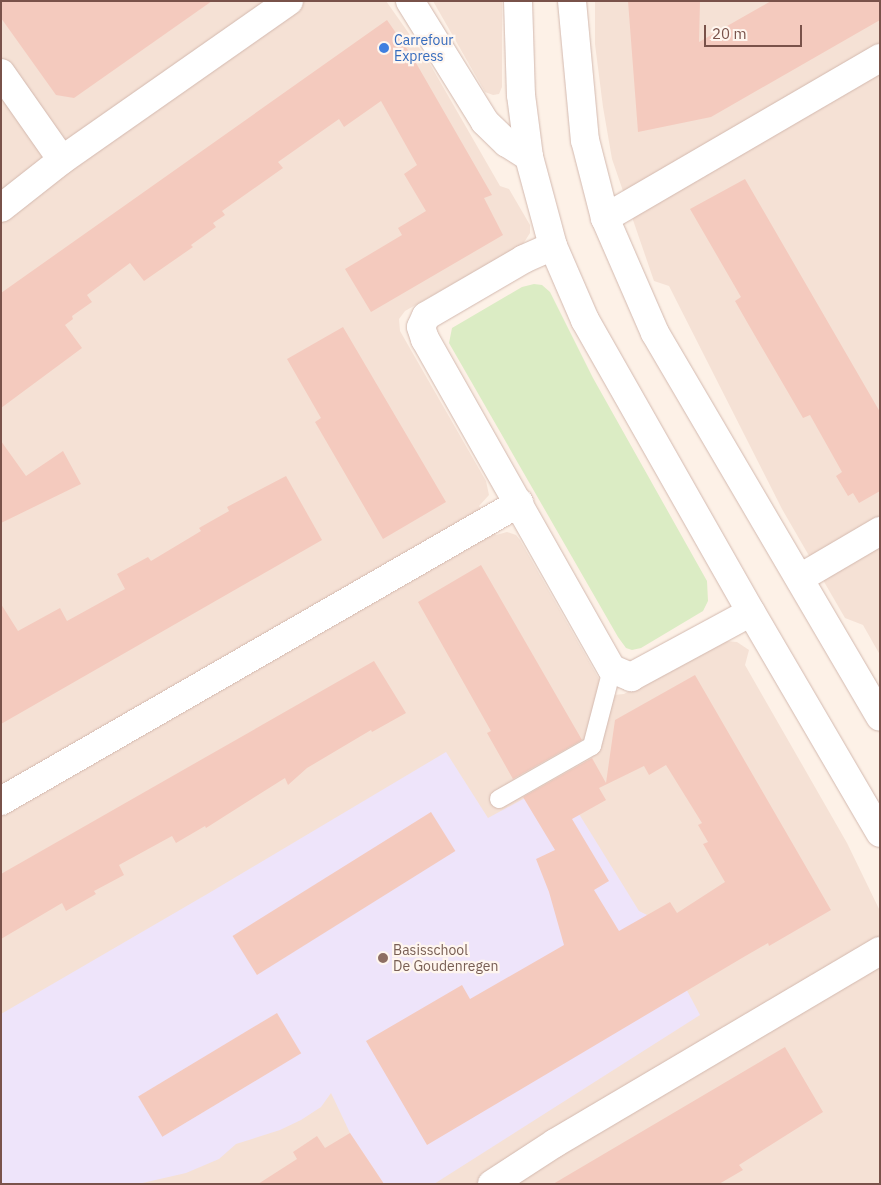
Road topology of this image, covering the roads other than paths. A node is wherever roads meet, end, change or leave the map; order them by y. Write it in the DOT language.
graph roads {
  1 [pos="289,1"];
  2 [pos="410,1"];
  3 [pos="518,1"];
  4 [pos="572,1"];
  5 [pos="880,58"];
  6 [pos="1,73"];
  7 [pos="529,157"];
  8 [pos="62,160"];
  9 [pos="1,208"];
  10 [pos="605,218"];
  11 [pos="554,246"];
  12 [pos="519,503"];
  13 [pos="880,531"];
  14 [pos="800,578"];
  15 [pos="751,612"];
  16 [pos="612,669"];
  17 [pos="880,717"];
  18 [pos="499,800"];
  19 [pos="1,801"];
  20 [pos="880,833"];
  21 [pos="880,951"];
  22 [pos="492,1184"];
  1 -- 8 [label="street"];
  2 -- 7 [label="street"];
  3 -- 7 [label="street"];
  4 -- 10 [label="street"];
  5 -- 10 [label="street"];
  6 -- 8 [label="street"];
  7 -- 11 [label="street"];
  8 -- 9 [label="street"];
  10 -- 14 [label="street"];
  11 -- 12 [label="street"];
  11 -- 15 [label="street"];
  12 -- 16 [label="street"];
  12 -- 19 [label="street"];
  13 -- 14 [label="street"];
  14 -- 17 [label="street"];
  15 -- 16 [label="street"];
  15 -- 20 [label="street"];
  16 -- 18 [label="lane"];
  21 -- 22 [label="street"];
}
